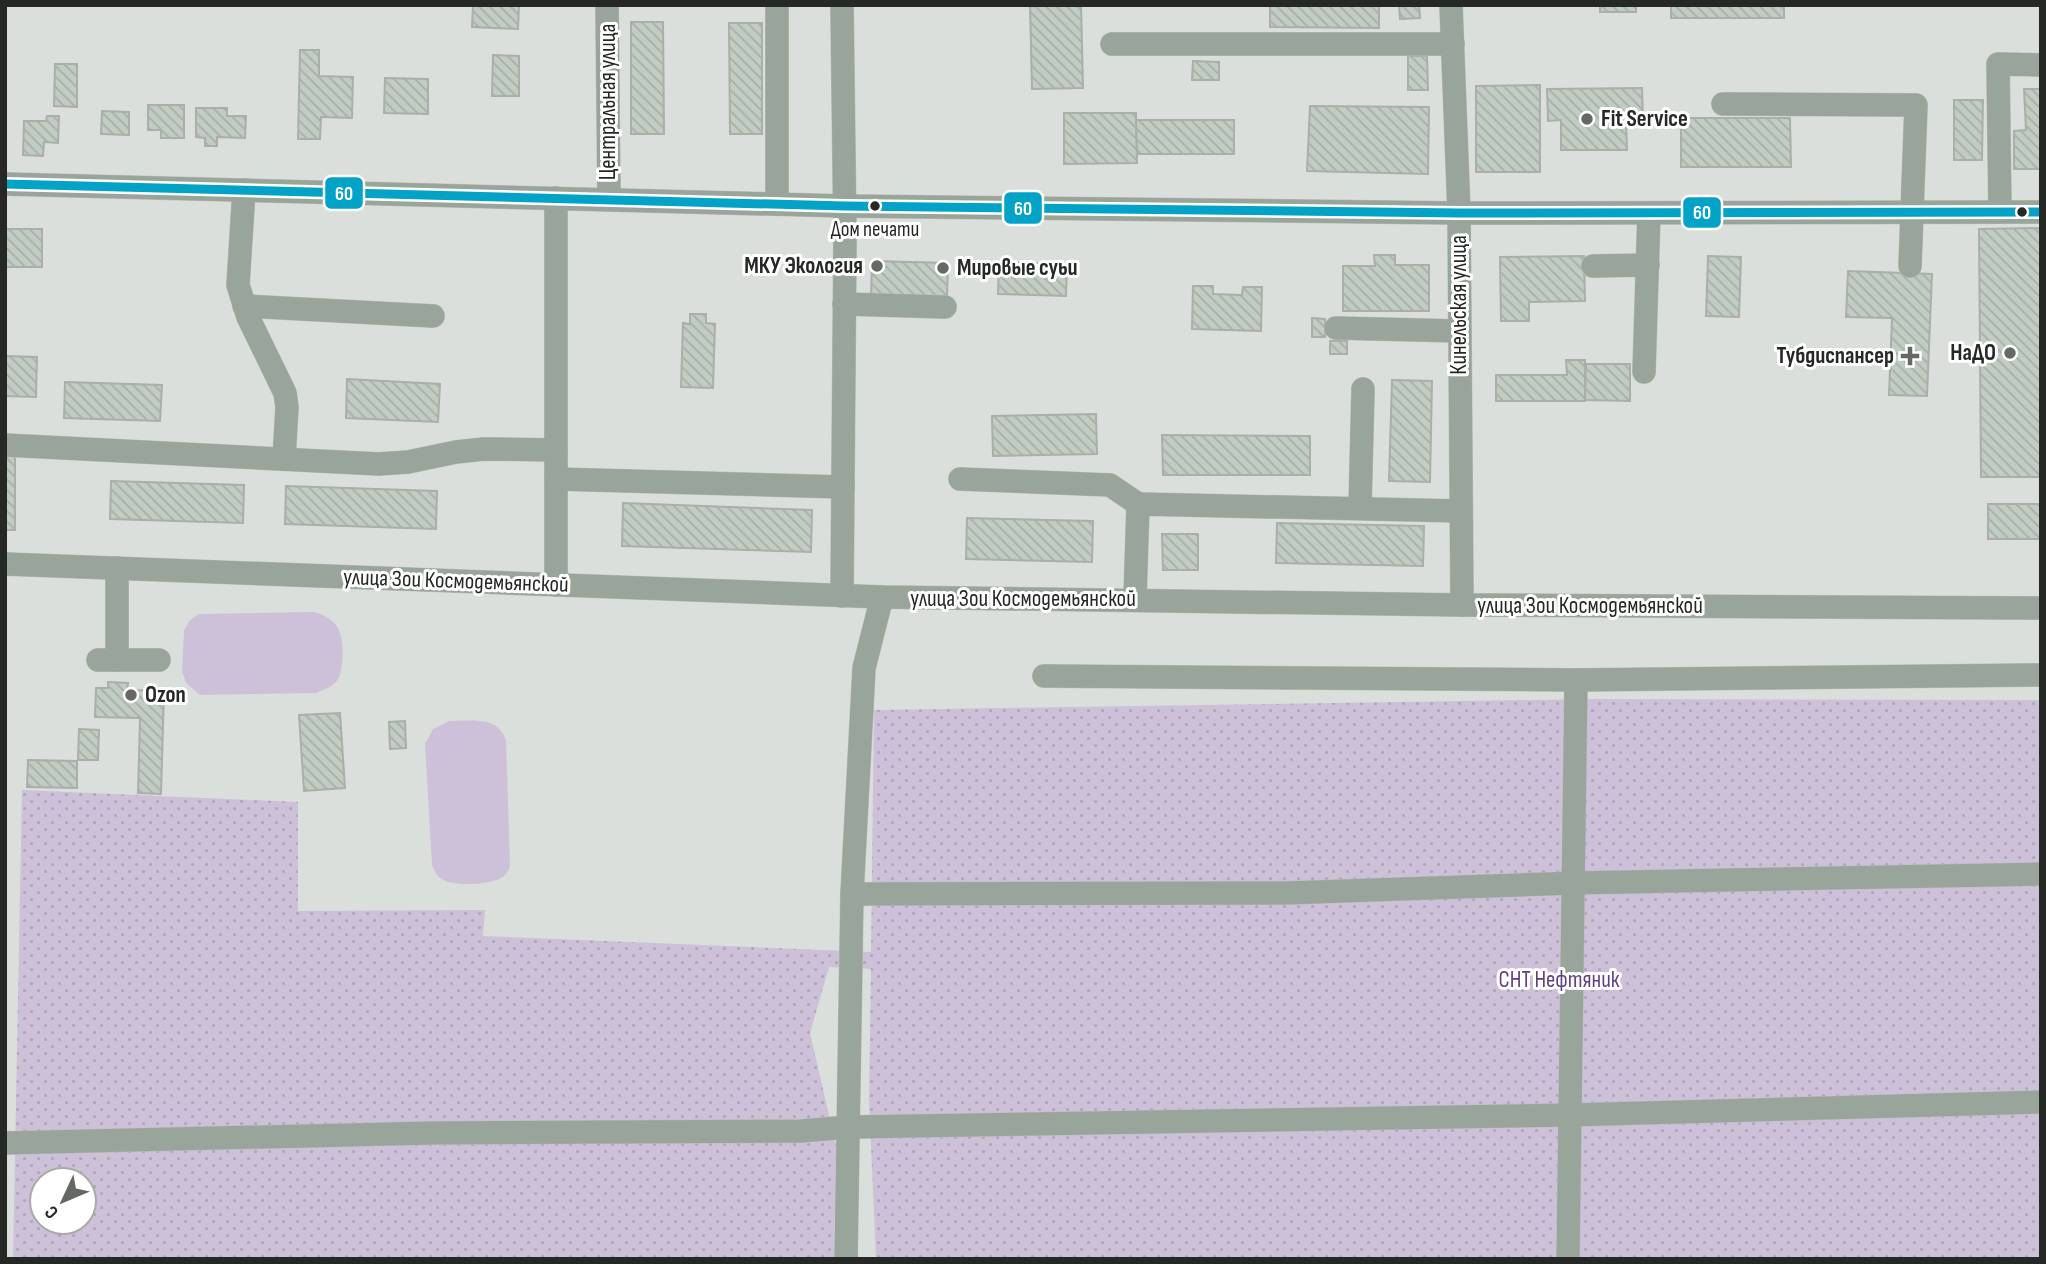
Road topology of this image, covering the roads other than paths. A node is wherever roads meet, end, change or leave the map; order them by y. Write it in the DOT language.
graph roads {
  1 [pos="607,5"];
  2 [pos="777,5"];
  3 [pos="842,5"];
  4 [pos="1451,5"];
  5 [pos="1112,44"];
  6 [pos="1453,44"];
  7 [pos="2041,65"];
  8 [pos="1723,104"];
  9 [pos="5,184"];
  10 [pos="244,190"];
  11 [pos="556,198"];
  12 [pos="609,199"];
  13 [pos="778,204"];
  14 [pos="845,205"];
  15 [pos="1912,212"];
  16 [pos="2000,212"];
  17 [pos="2041,212"];
  18 [pos="1459,213"];
  19 [pos="1649,213"];
  20 [pos="1648,265"];
  21 [pos="1593,266"];
  22 [pos="1910,266"];
  23 [pos="845,304"];
  24 [pos="244,306"];
  25 [pos="945,307"];
  26 [pos="433,316"];
  27 [pos="1336,328"];
  28 [pos="1459,331"];
  29 [pos="1644,372"];
  30 [pos="1363,389"];
  31 [pos="5,445"];
  32 [pos="556,450"];
  33 [pos="284,459"];
  34 [pos="556,479"];
  35 [pos="960,479"];
  36 [pos="843,487"];
  37 [pos="1138,504"];
  38 [pos="1360,508"];
  39 [pos="1461,511"];
  40 [pos="5,564"];
  41 [pos="117,568"];
  42 [pos="556,586"];
  43 [pos="842,596"];
  44 [pos="882,597"];
  45 [pos="1135,599"];
  46 [pos="1462,605"];
  47 [pos="2041,608"];
  48 [pos="159,660"];
  49 [pos="2041,675"];
  50 [pos="1044,676"];
  51 [pos="1576,680"];
  52 [pos="2041,874"];
  53 [pos="1574,883"];
  54 [pos="852,894"];
  55 [pos="2041,1102"];
  56 [pos="1570,1115"];
  57 [pos="848,1127"];
  58 [pos="5,1143"];
  59 [pos="846,1259"];
  60 [pos="1568,1259"];
  1 -- 12 [label="street, Центральная улица"];
  2 -- 13 [label="street"];
  3 -- 14 [label="street"];
  4 -- 6 [label="street, Кинельская улица"];
  5 -- 6 [label="street"];
  6 -- 18 [label="street, Кинельская улица"];
  7 -- 16 [label="street"];
  8 -- 15 [label="street"];
  9 -- 10 [label="street"];
  10 -- 11 [label="street"];
  10 -- 24 [label="street"];
  11 -- 12 [label="street"];
  11 -- 32 [label="street"];
  12 -- 13 [label="street"];
  13 -- 14 [label="street"];
  14 -- 18 [label="street"];
  14 -- 23 [label="street"];
  15 -- 16 [label="street"];
  15 -- 19 [label="street"];
  15 -- 22 [label="street"];
  16 -- 17 [label="street"];
  18 -- 19 [label="street"];
  18 -- 28 [label="street, Кинельская улица"];
  19 -- 20 [label="street"];
  20 -- 21 [label="street"];
  20 -- 29 [label="street"];
  23 -- 25 [label="street"];
  23 -- 36 [label="street"];
  24 -- 26 [label="street"];
  24 -- 33 [label="street"];
  27 -- 28 [label="street"];
  28 -- 39 [label="street, Кинельская улица"];
  30 -- 38 [label="street"];
  31 -- 33 [label="street"];
  32 -- 33 [label="street"];
  32 -- 34 [label="street"];
  34 -- 36 [label="street"];
  34 -- 42 [label="street"];
  35 -- 37 [label="street"];
  36 -- 43 [label="street"];
  37 -- 38 [label="street"];
  37 -- 45 [label="street"];
  38 -- 39 [label="street"];
  39 -- 46 [label="street, Кинельская улица"];
  40 -- 41 [label="street, улица Зои Космодемьянской"];
  41 -- 42 [label="street, улица Зои Космодемьянской"];
  41 -- 48 [label="street"];
  42 -- 43 [label="street, улица Зои Космодемьянской"];
  43 -- 44 [label="street, улица Зои Космодемьянской"];
  44 -- 45 [label="street, улица Зои Космодемьянской"];
  44 -- 54 [label="street"];
  45 -- 46 [label="street, улица Зои Космодемьянской"];
  46 -- 47 [label="street, улица Зои Космодемьянской"];
  49 -- 51 [label="street"];
  50 -- 51 [label="street"];
  51 -- 53 [label="street"];
  52 -- 53 [label="street"];
  53 -- 54 [label="street"];
  53 -- 56 [label="street"];
  54 -- 57 [label="street"];
  55 -- 56 [label="street"];
  56 -- 57 [label="street"];
  56 -- 60 [label="street"];
  57 -- 58 [label="street"];
  57 -- 59 [label="street"];
}
